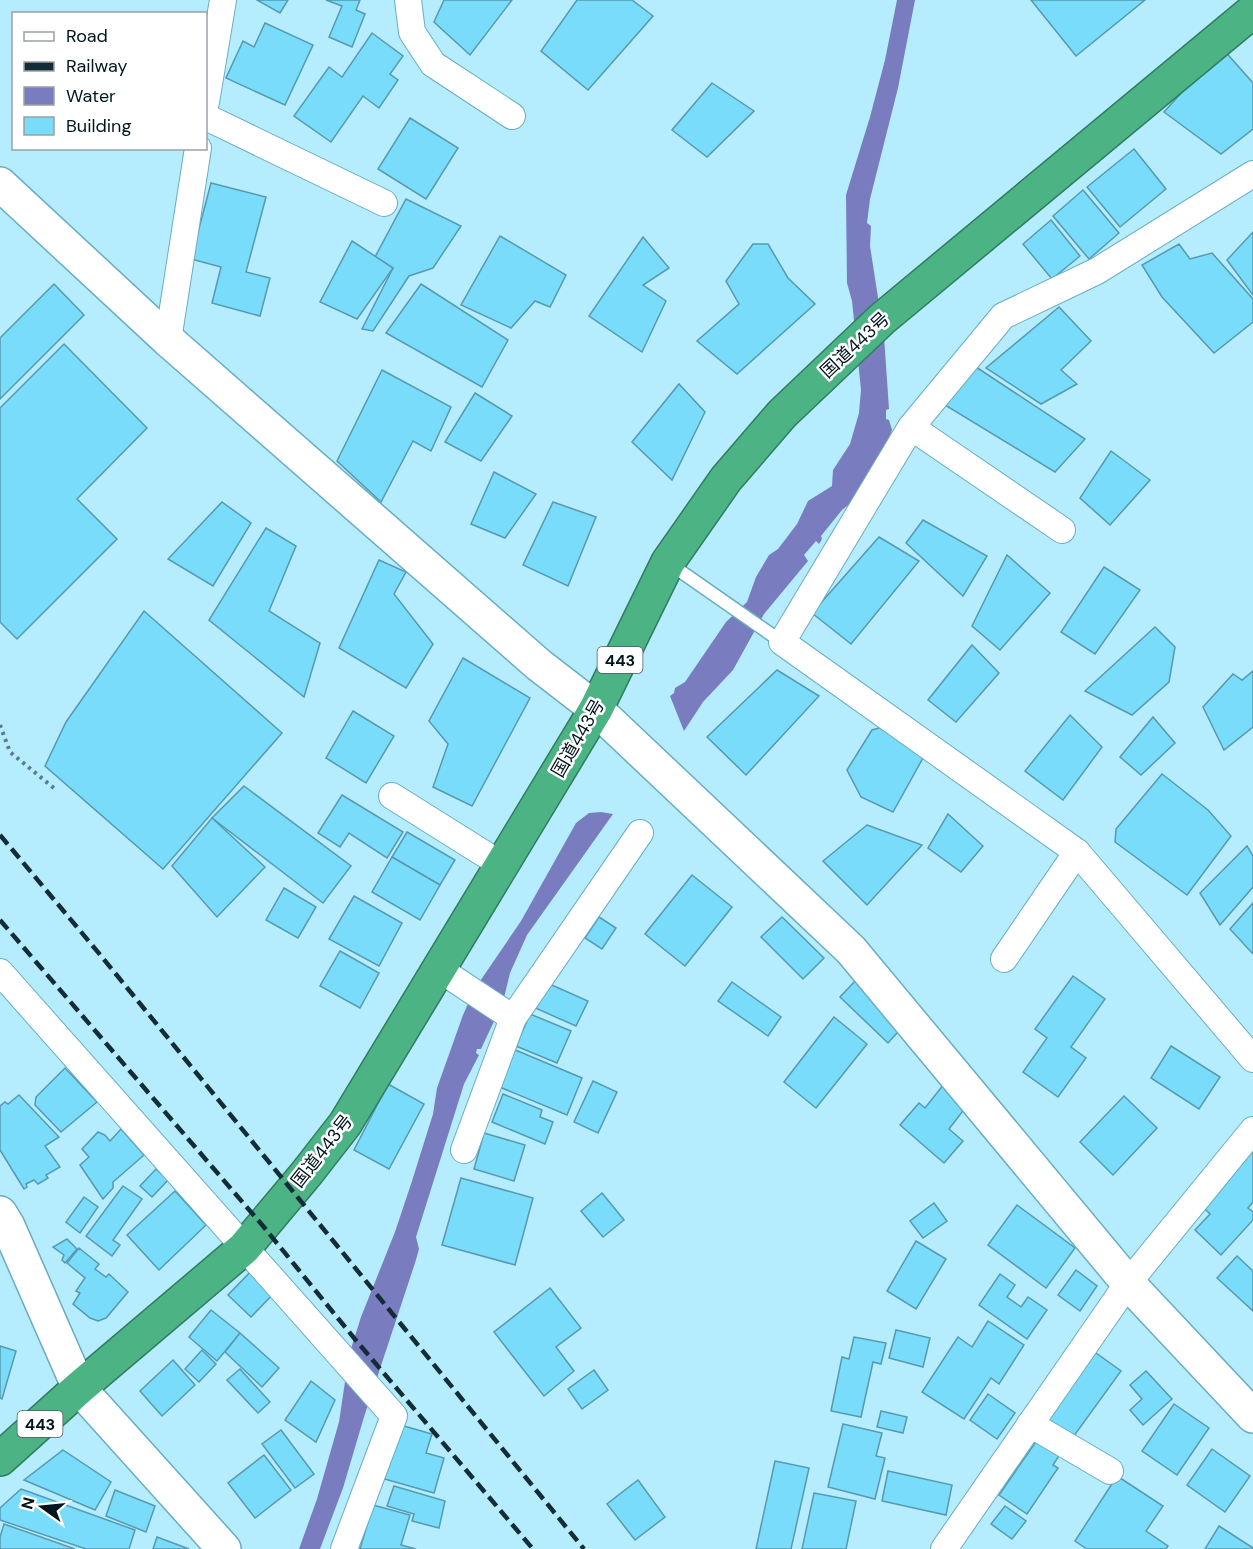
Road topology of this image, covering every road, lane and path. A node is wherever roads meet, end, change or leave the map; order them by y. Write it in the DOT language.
graph roads {
  1 [pos="223,0"];
  2 [pos="408,0"];
  3 [pos="1253,11"];
  4 [pos="207,96"];
  5 [pos="512,116"];
  6 [pos="207,117"];
  7 [pos="198,150"];
  8 [pos="1253,174"];
  9 [pos="0,184"];
  10 [pos="384,203"];
  11 [pos="168,340"];
  12 [pos="911,427"];
  13 [pos="1062,530"];
  14 [pos="668,562"];
  15 [pos="782,642"];
  16 [pos="596,709"];
  17 [pos="0,725"];
  18 [pos="55,789"];
  19 [pos="392,796"];
  20 [pos="640,832"];
  21 [pos="1077,852"];
  22 [pos="502,865"];
  23 [pos="1004,959"];
  24 [pos="439,969"];
  25 [pos="0,972"];
  26 [pos="513,1018"];
  27 [pos="1253,1059"];
  28 [pos="1253,1130"];
  29 [pos="464,1150"];
  30 [pos="3,1223"];
  31 [pos="244,1248"];
  32 [pos="1128,1283"];
  33 [pos="79,1388"];
  34 [pos="1253,1416"];
  35 [pos="1030,1424"];
  36 [pos="0,1459"];
  37 [pos="1110,1471"];
  38 [pos="224,1549"];
  39 [pos="344,1549"];
  40 [pos="944,1549"];
  1 -- 4 [label="street"];
  2 -- 5 [label="street"];
  3 -- 14 [label="highway, 国道443号 / 443"];
  6 -- 10 [label="street"];
  7 -- 11 [label="street"];
  8 -- 12 [label="street"];
  9 -- 11 [label="street"];
  11 -- 16 [label="street"];
  12 -- 13 [label="street"];
  12 -- 15 [label="street"];
  14 -- 15 [label="lane"];
  14 -- 16 [label="highway, 国道443号 / 443"];
  15 -- 21 [label="street"];
  16 -- 22 [label="highway, 国道443号 / 443"];
  16 -- 32 [label="street"];
  17 -- 18 [label="path"];
  19 -- 22 [label="street"];
  20 -- 26 [label="street"];
  21 -- 23 [label="street"];
  21 -- 27 [label="street"];
  22 -- 24 [label="highway, 国道443号 / 443"];
  24 -- 26 [label="street"];
  24 -- 31 [label="highway, 国道443号 / 443"];
  25 -- 31 [label="street"];
  26 -- 29 [label="street"];
  28 -- 32 [label="street"];
  30 -- 33 [label="street"];
  31 -- 33 [label="highway, 国道443号 / 443"];
  31 -- 39 [label="street"];
  32 -- 34 [label="street"];
  32 -- 35 [label="street"];
  33 -- 36 [label="highway, 国道443号 / 443"];
  33 -- 38 [label="street"];
  35 -- 37 [label="street"];
  35 -- 40 [label="street"];
}
